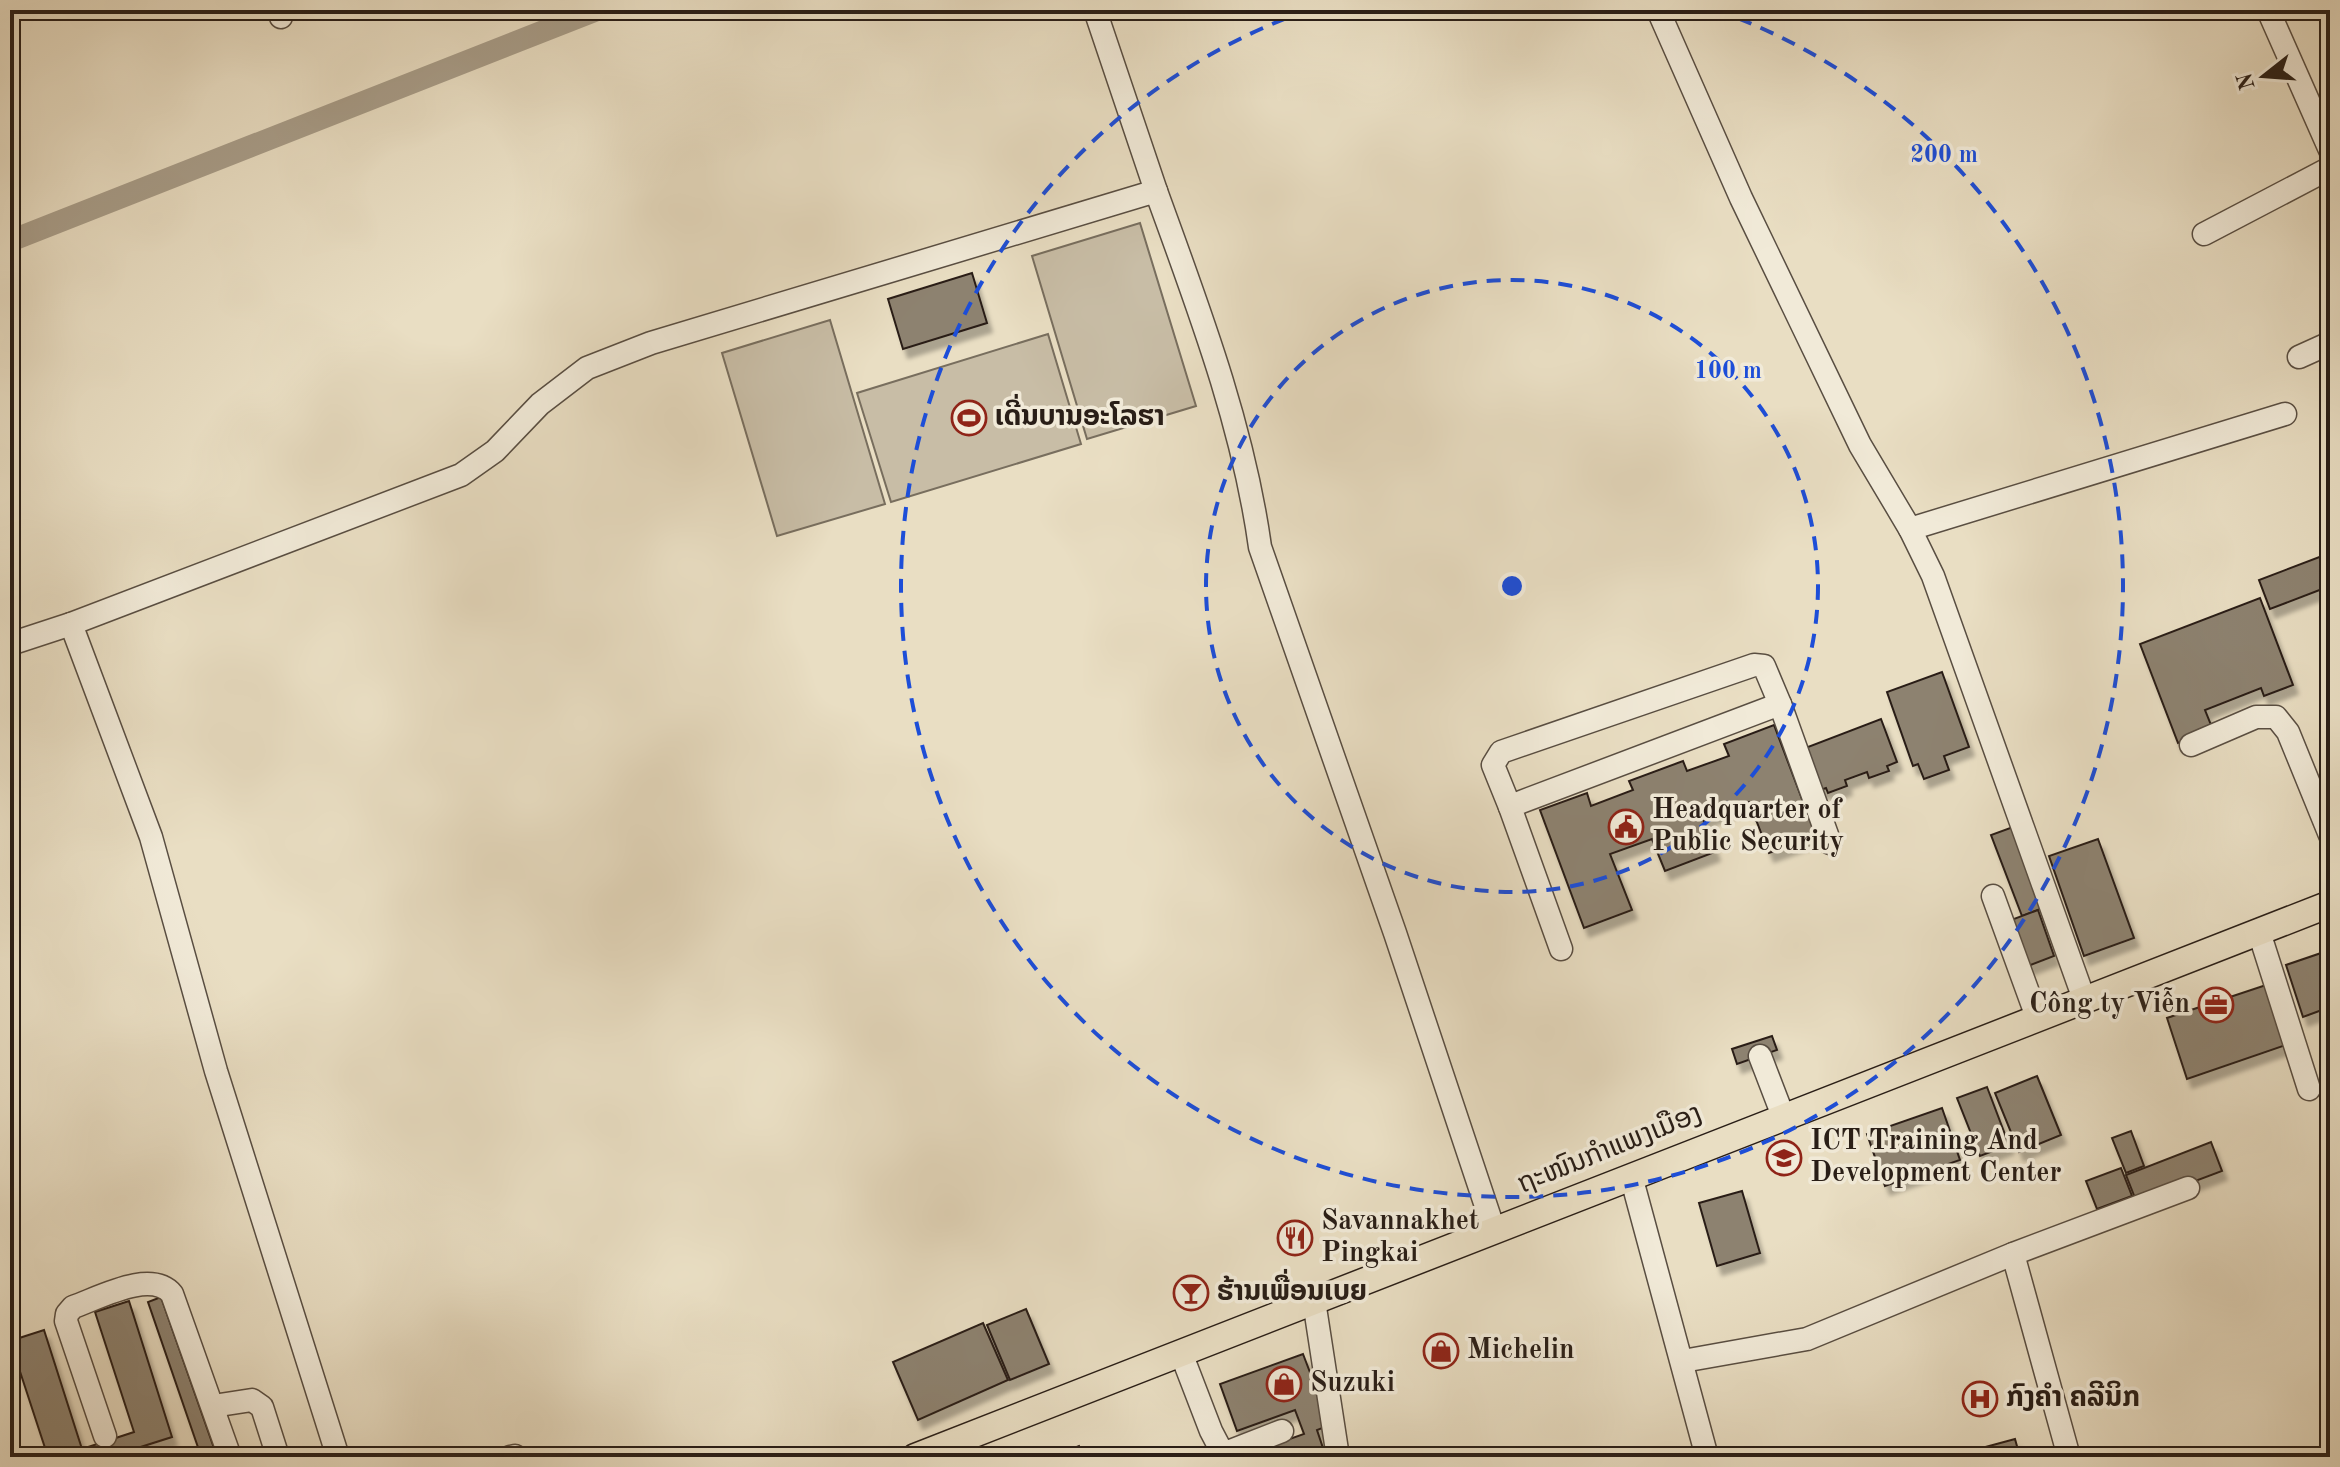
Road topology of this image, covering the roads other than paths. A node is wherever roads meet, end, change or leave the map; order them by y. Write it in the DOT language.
graph roads {
  1 [pos="1095,10"];
  2 [pos="1658,10"];
  3 [pos="2268,10"];
  4 [pos="2330,150"];
  5 [pos="2330,168"];
  6 [pos="1156,191"];
  7 [pos="2204,234"];
  8 [pos="2330,343"];
  9 [pos="2299,357"];
  10 [pos="2285,414"];
  11 [pos="1910,529"];
  12 [pos="71,624"];
  13 [pos="10,644"];
  14 [pos="1780,704"];
  15 [pos="2191,745"];
  16 [pos="1510,807"];
  17 [pos="2330,835"];
  18 [pos="1830,843"];
  19 [pos="1993,896"];
  20 [pos="2330,904"];
  21 [pos="2259,932"];
  22 [pos="1561,949"];
  23 [pos="2084,999"];
  24 [pos="2037,1017"];
  25 [pos="1760,1056"];
  26 [pos="2309,1089"];
  27 [pos="1783,1116"];
  28 [pos="1631,1176"];
  29 [pos="2188,1188"];
  30 [pos="1494,1230"];
  31 [pos="2013,1254"];
  32 [pos="1314,1301"];
  33 [pos="1181,1353"];
  34 [pos="1683,1361"];
  35 [pos="213,1406"];
  36 [pos="1282,1431"];
  37 [pos="105,1436"];
  38 [pos="230,1457"];
  39 [pos="278,1457"];
  40 [pos="338,1457"];
  41 [pos="915,1457"];
  42 [pos="1338,1457"];
  43 [pos="1707,1457"];
  44 [pos="2069,1457"];
  1 -- 6 [label="street"];
  2 -- 11 [label="street"];
  3 -- 4 [label="street"];
  5 -- 7 [label="street"];
  6 -- 12 [label="street"];
  6 -- 30 [label="street"];
  8 -- 9 [label="street"];
  10 -- 11 [label="street"];
  11 -- 23 [label="street"];
  12 -- 13 [label="street"];
  12 -- 40 [label="street"];
  14 -- 16 [label="street"];
  14 -- 16 [label="street"];
  14 -- 18 [label="street"];
  15 -- 17 [label="street"];
  16 -- 22 [label="street"];
  19 -- 24 [label="street"];
  20 -- 21 [label="main road, ຖະໜົນກຳແພງເມືອງ"];
  21 -- 23 [label="main road, ຖະໜົນກຳແພງເມືອງ"];
  21 -- 26 [label="street"];
  23 -- 24 [label="main road, ຖະໜົນກຳແພງເມືອງ"];
  24 -- 27 [label="main road, ຖະໜົນກຳແພງເມືອງ"];
  25 -- 27 [label="street"];
  27 -- 28 [label="main road, ຖະໜົນກຳແພງເມືອງ"];
  28 -- 30 [label="main road, ຖະໜົນກຳແພງເມືອງ"];
  28 -- 34 [label="street"];
  29 -- 31 [label="street"];
  30 -- 32 [label="main road, ຖະໜົນກຳແພງເມືອງ"];
  31 -- 34 [label="street"];
  31 -- 44 [label="street"];
  32 -- 33 [label="main road, ຖະໜົນກຳແພງເມືອງ"];
  32 -- 42 [label="street"];
  33 -- 36 [label="street"];
  33 -- 41 [label="main road, ຖະໜົນກຳແພງເມືອງ"];
  34 -- 43 [label="street"];
  35 -- 37 [label="street"];
  35 -- 38 [label="street"];
  35 -- 39 [label="street"];
}
